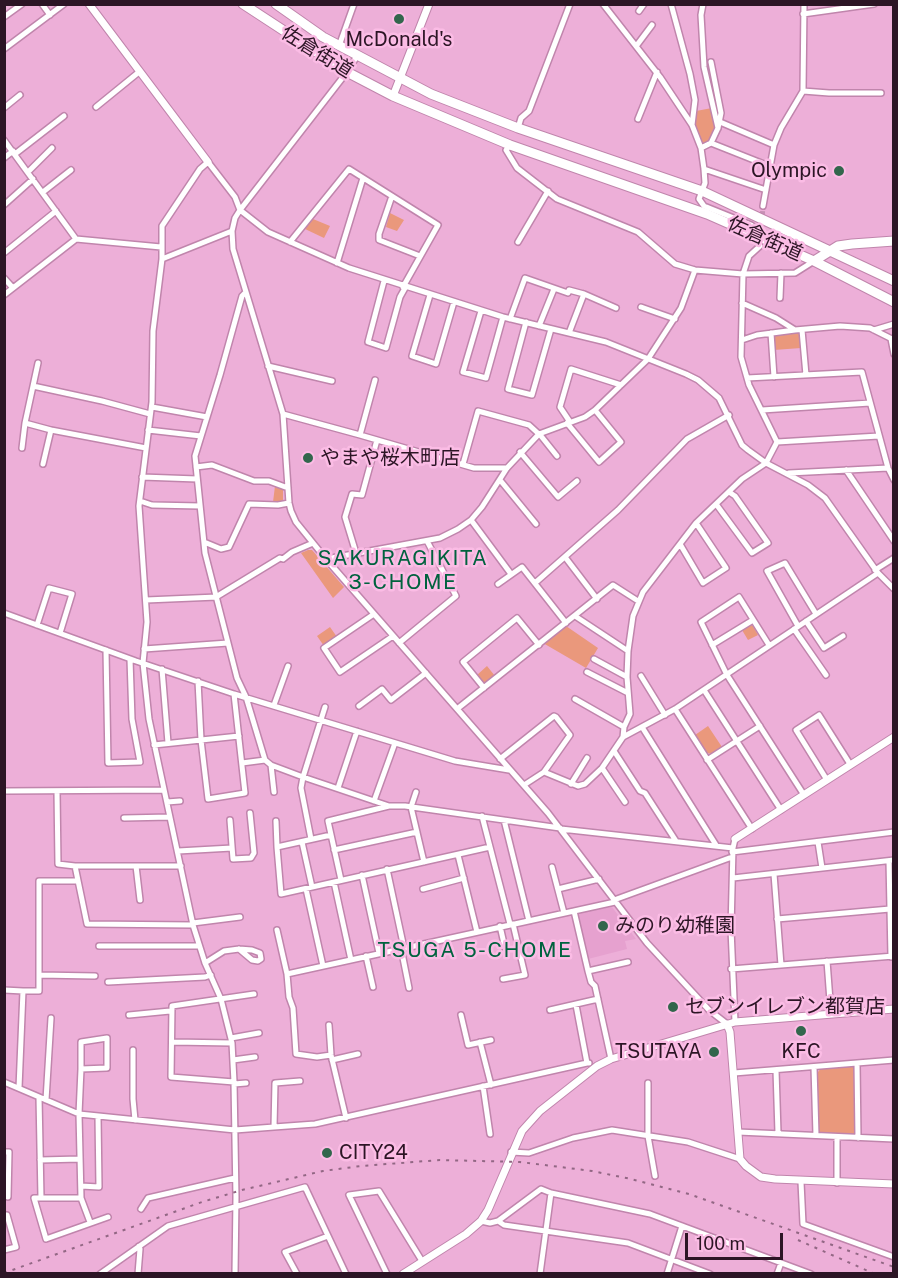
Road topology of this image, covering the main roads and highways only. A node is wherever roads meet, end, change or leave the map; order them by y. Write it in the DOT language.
graph roads {
  1 [pos="243,4"];
  2 [pos="276,4"];
  3 [pos="894,241"];
  4 [pos="830,250"];
  5 [pos="814,261"];
  6 [pos="894,281"];
  7 [pos="894,302"];
  1 -- 5 [label="highway, 佐倉街道"];
  2 -- 4 [label="highway, 佐倉街道"];
  3 -- 4 [label="highway"];
  4 -- 5 [label="highway, 佐倉街道"];
  4 -- 6 [label="highway"];
  5 -- 7 [label="highway"];
}
